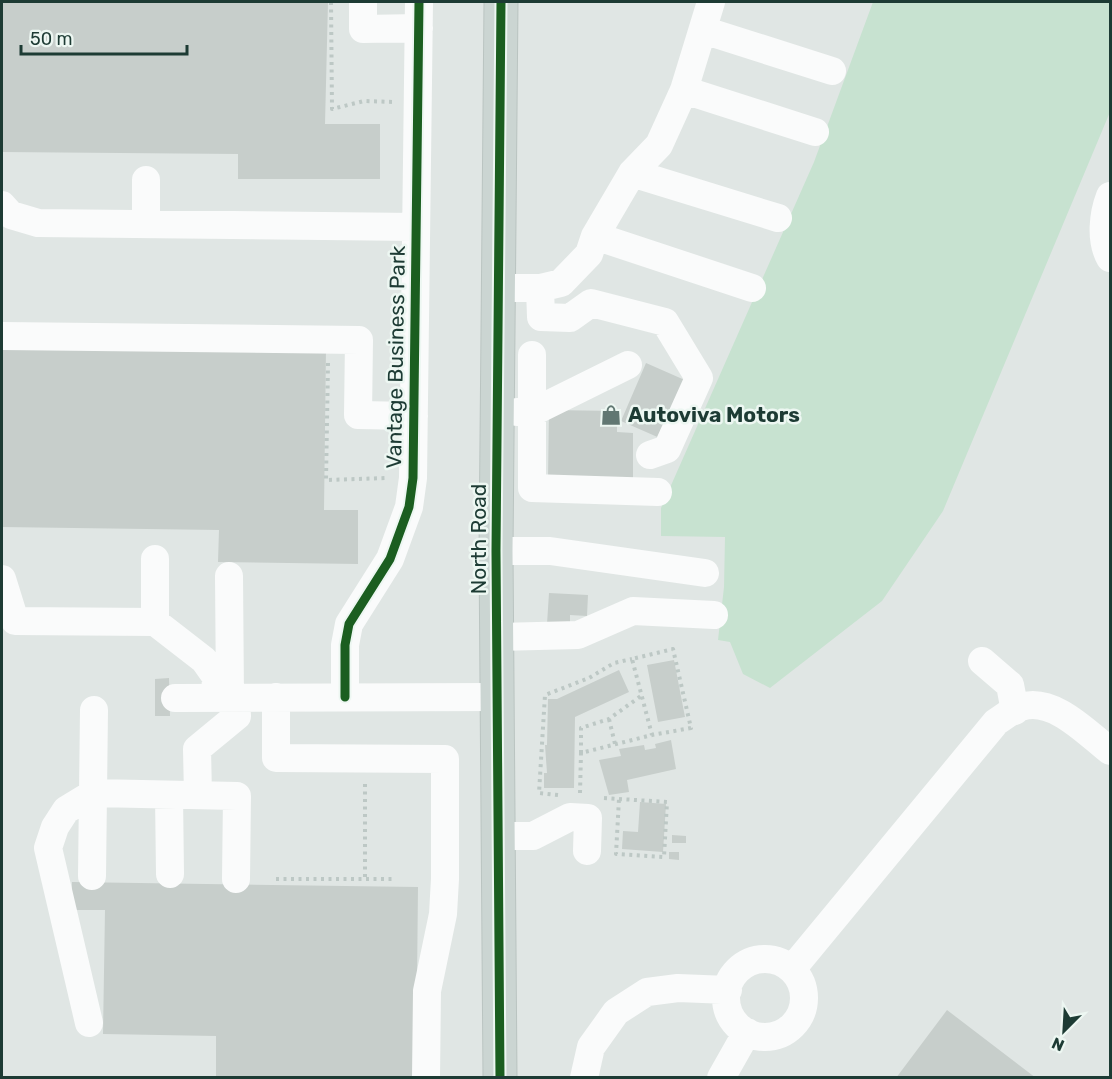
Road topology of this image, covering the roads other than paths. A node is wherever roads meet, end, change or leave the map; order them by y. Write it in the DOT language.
graph roads {
  1 [pos="363,2"];
  2 [pos="501,2"];
  3 [pos="711,2"];
  4 [pos="419,15"];
  5 [pos="703,30"];
  6 [pos="832,71"];
  7 [pos="684,90"];
  8 [pos="815,132"];
  9 [pos="632,172"];
  10 [pos="146,180"];
  11 [pos="1110,196"];
  12 [pos="2,205"];
  13 [pos="778,218"];
  14 [pos="146,223"];
  15 [pos="416,227"];
  16 [pos="595,236"];
  17 [pos="1110,258"];
  18 [pos="500,288"];
  19 [pos="540,288"];
  20 [pos="752,288"];
  21 [pos="2,336"];
  22 [pos="532,355"];
  23 [pos="628,365"];
  24 [pos="497,412"];
  25 [pos="533,412"];
  26 [pos="414,416"];
  27 [pos="650,455"];
  28 [pos="497,488"];
  29 [pos="532,488"];
  30 [pos="658,492"];
  31 [pos="496,551"];
  32 [pos="155,560"];
  33 [pos="705,573"];
  34 [pos="230,576"];
  35 [pos="2,579"];
  36 [pos="714,615"];
  37 [pos="155,622"];
  38 [pos="497,637"];
  39 [pos="982,661"];
  40 [pos="345,697"];
  41 [pos="498,697"];
  42 [pos="175,698"];
  43 [pos="227,698"];
  44 [pos="276,698"];
  45 [pos="94,710"];
  46 [pos="1015,711"];
  47 [pos="1110,751"];
  48 [pos="94,793"];
  49 [pos="169,795"];
  50 [pos="198,795"];
  51 [pos="500,836"];
  52 [pos="587,851"];
  53 [pos="170,874"];
  54 [pos="92,876"];
  55 [pos="236,879"];
  56 [pos="792,969"];
  57 [pos="728,990"];
  58 [pos="89,1023"];
  59 [pos="747,1032"];
  60 [pos="426,1077"];
  61 [pos="500,1077"];
  62 [pos="584,1077"];
  63 [pos="722,1077"];
  1 -- 4 [label="street"];
  2 -- 18 [label="main road, North Road"];
  3 -- 5 [label="street"];
  4 -- 15 [label="street, Vantage Business Park"];
  5 -- 6 [label="street"];
  5 -- 7 [label="street"];
  7 -- 8 [label="street"];
  7 -- 9 [label="street"];
  9 -- 13 [label="street"];
  9 -- 16 [label="street"];
  10 -- 14 [label="street"];
  11 -- 17 [label="street"];
  12 -- 14 [label="street, Vantage Business Park"];
  14 -- 15 [label="street, Vantage Business Park"];
  15 -- 26 [label="street, Vantage Business Park"];
  16 -- 19 [label="street"];
  16 -- 20 [label="street"];
  18 -- 19 [label="street"];
  18 -- 24 [label="main road, North Road"];
  19 -- 27 [label="street"];
  21 -- 26 [label="street"];
  22 -- 25 [label="street"];
  23 -- 25 [label="street"];
  24 -- 25 [label="street"];
  24 -- 28 [label="main road, North Road"];
  25 -- 29 [label="street"];
  26 -- 40 [label="street, Vantage Business Park"];
  28 -- 29 [label="street"];
  28 -- 31 [label="main road, North Road"];
  29 -- 30 [label="street"];
  31 -- 33 [label="street"];
  31 -- 38 [label="main road, North Road"];
  32 -- 37 [label="street"];
  34 -- 43 [label="street"];
  35 -- 37 [label="street"];
  36 -- 38 [label="street"];
  37 -- 43 [label="street"];
  38 -- 41 [label="main road, North Road"];
  39 -- 46 [label="street"];
  40 -- 41 [label="street"];
  40 -- 44 [label="street"];
  41 -- 51 [label="main road, North Road"];
  42 -- 43 [label="street"];
  43 -- 44 [label="street"];
  43 -- 50 [label="street"];
  44 -- 60 [label="street"];
  45 -- 48 [label="street"];
  46 -- 47 [label="street"];
  46 -- 56 [label="street"];
  48 -- 49 [label="street"];
  48 -- 54 [label="street"];
  48 -- 58 [label="street"];
  49 -- 50 [label="street"];
  49 -- 53 [label="street"];
  50 -- 55 [label="street"];
  51 -- 52 [label="street"];
  51 -- 61 [label="main road, North Road"];
  56 -- 57 [label="street"];
  56 -- 59 [label="street"];
  57 -- 59 [label="street"];
  57 -- 62 [label="street"];
  59 -- 63 [label="street"];
}
